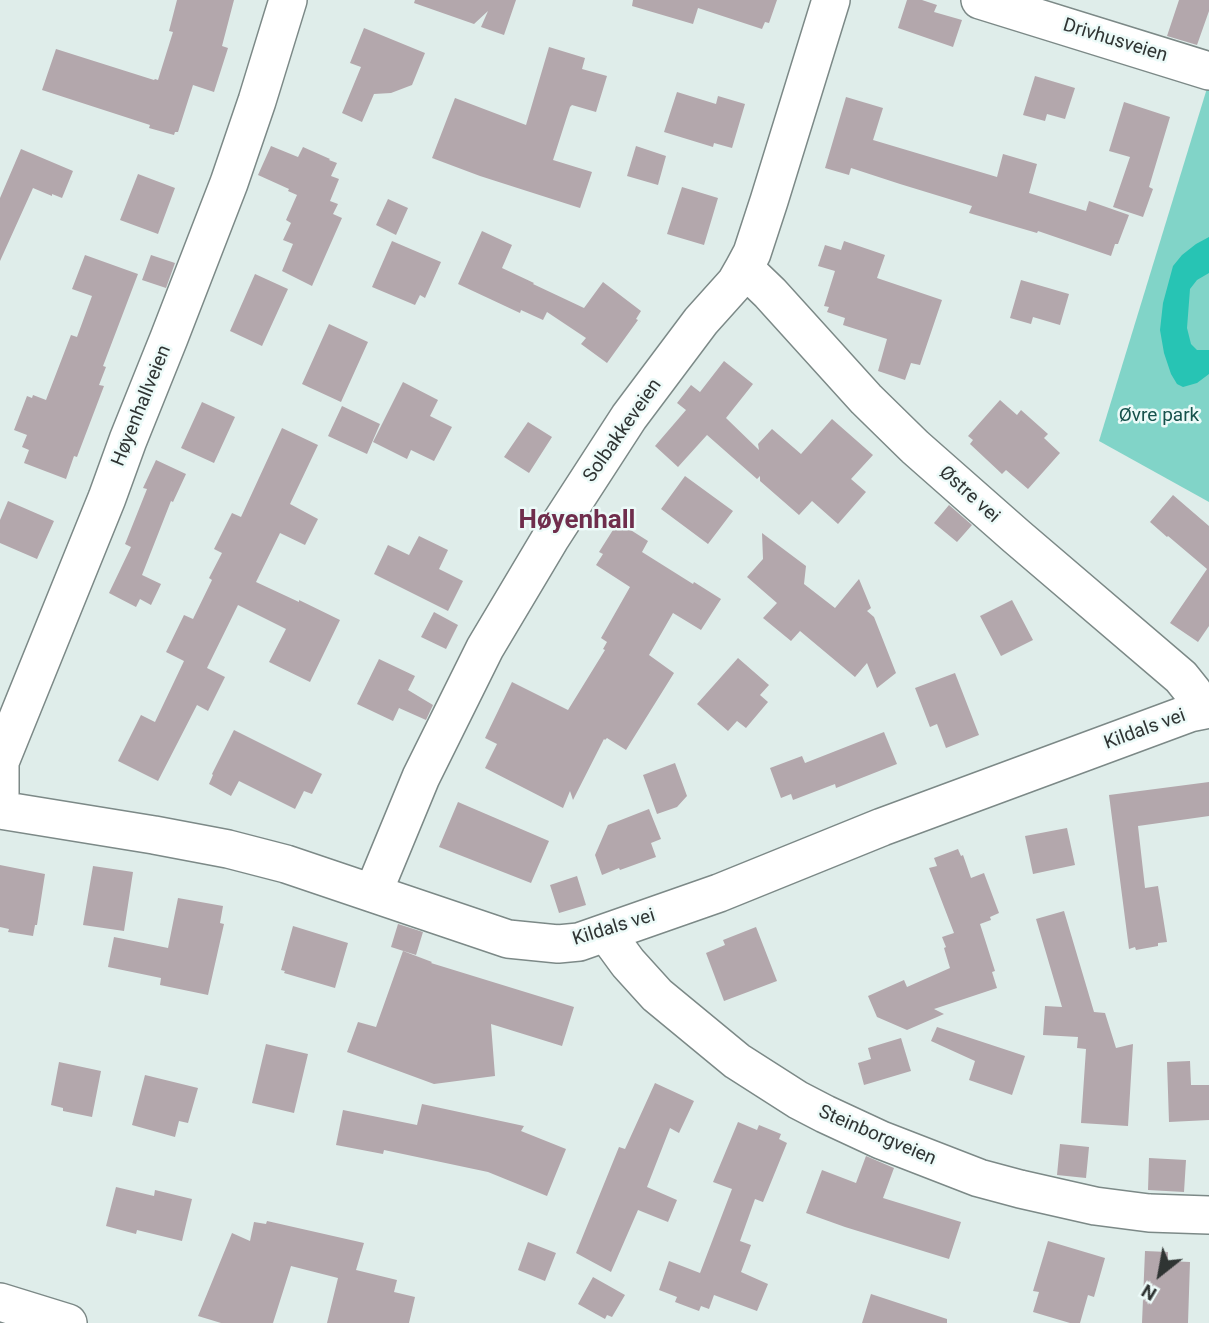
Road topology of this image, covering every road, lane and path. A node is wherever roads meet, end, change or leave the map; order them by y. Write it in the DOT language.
graph roads {
  1 [pos="288,0"];
  2 [pos="831,0"];
  3 [pos="980,0"];
  4 [pos="1209,71"];
  5 [pos="744,268"];
  6 [pos="1206,709"];
  7 [pos="0,761"];
  8 [pos="0,810"];
  9 [pos="373,893"];
  10 [pos="606,933"];
  11 [pos="1209,1215"];
  12 [pos="0,1303"];
  13 [pos="68,1323"];
  1 -- 7 [label="street, Høyenhallveien"];
  2 -- 5 [label="street, Solbakkeveien"];
  3 -- 4 [label="street, Drivhusveien"];
  5 -- 6 [label="street, Østre vei"];
  5 -- 9 [label="street, Solbakkeveien"];
  6 -- 10 [label="street, Kildals vei"];
  7 -- 8 [label="street, Høyenhallveien"];
  8 -- 9 [label="street, Kildals vei"];
  9 -- 10 [label="street, Kildals vei"];
  10 -- 11 [label="street, Steinborgveien"];
  12 -- 13 [label="street"];
}
